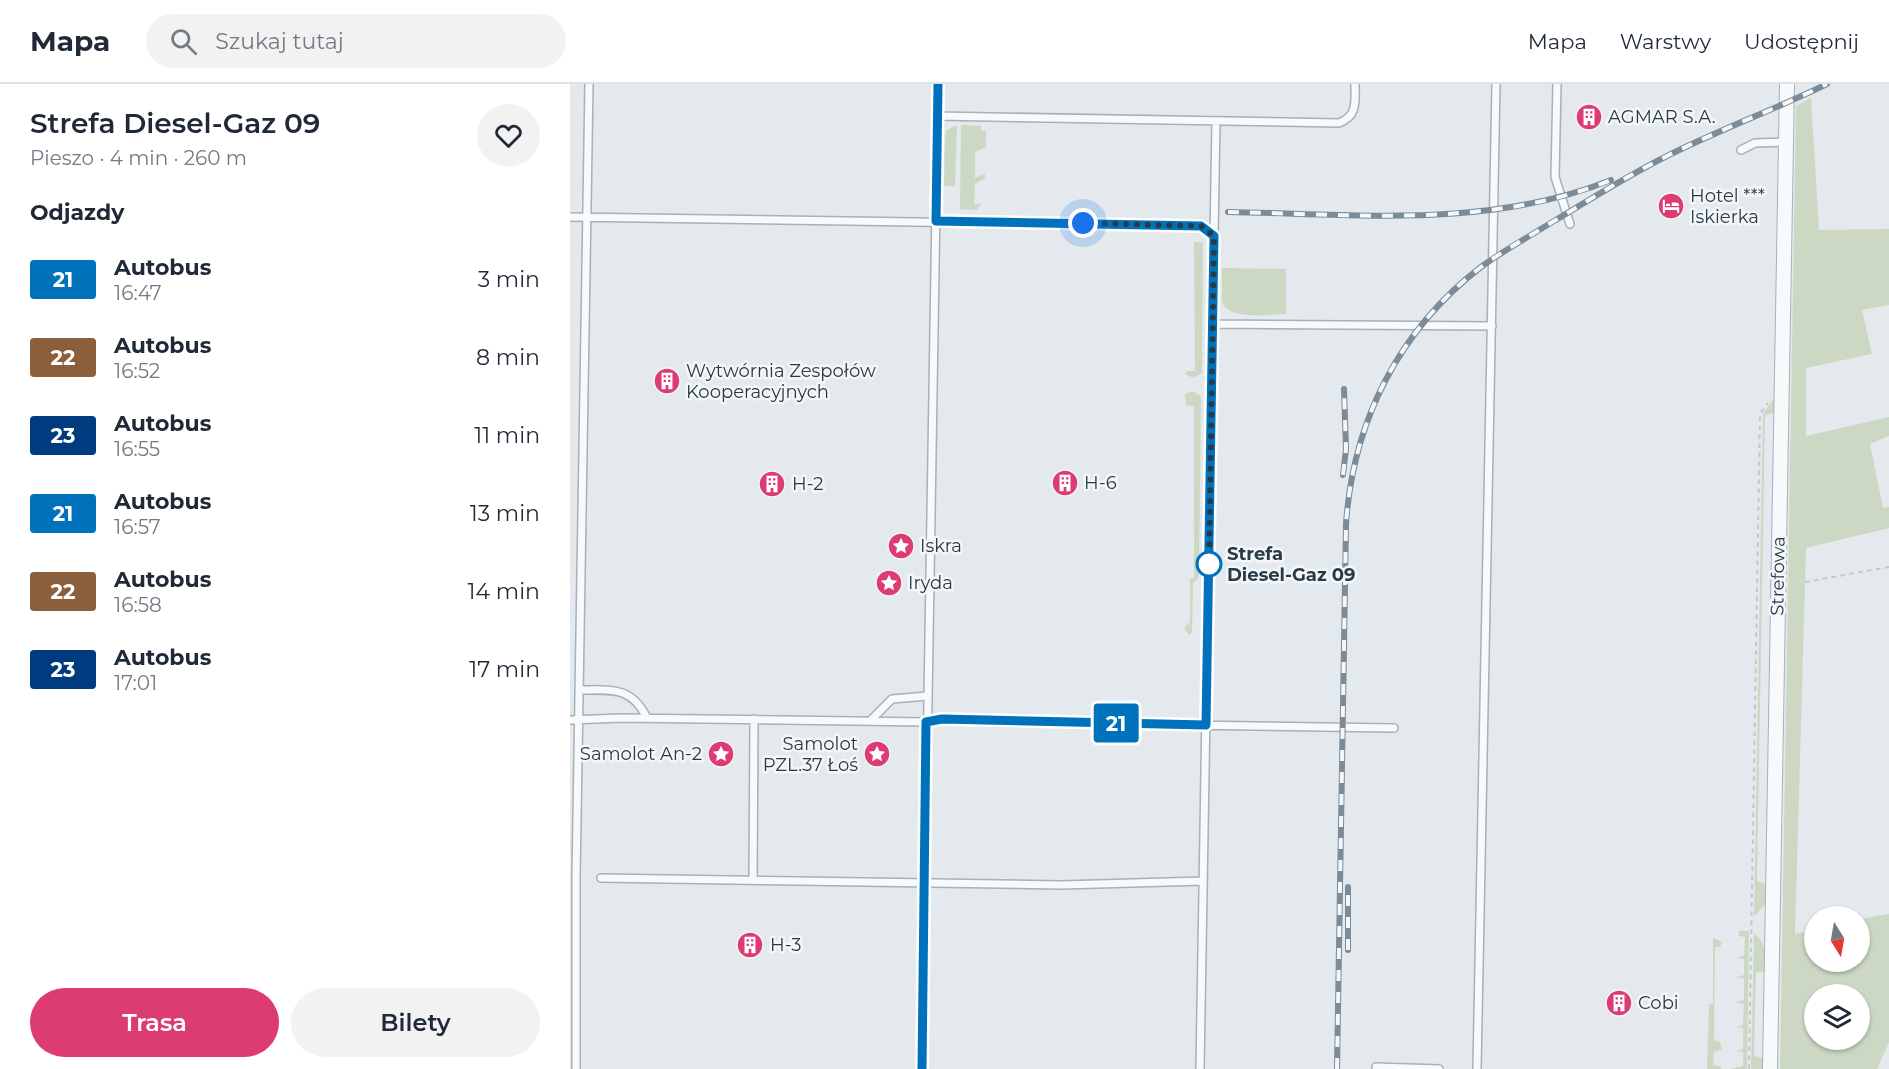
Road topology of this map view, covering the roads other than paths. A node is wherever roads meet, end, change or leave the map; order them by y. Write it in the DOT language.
graph roads {
  1 [pos="589,84"];
  2 [pos="938,84"];
  3 [pos="1355,84"];
  4 [pos="1496,84"];
  5 [pos="1557,84"];
  6 [pos="1787,84"];
  7 [pos="937,116"];
  8 [pos="1216,121"];
  9 [pos="1786,142"];
  10 [pos="1741,150"];
  11 [pos="570,218"];
  12 [pos="587,218"];
  13 [pos="936,221"];
  14 [pos="1570,224"];
  15 [pos="1214,236"];
  16 [pos="1214,324"];
  17 [pos="1492,326"];
  18 [pos="580,690"];
  19 [pos="927,696"];
  20 [pos="570,702"];
  21 [pos="580,702"];
  22 [pos="647,718"];
  23 [pos="754,719"];
  24 [pos="570,720"];
  25 [pos="579,720"];
  26 [pos="870,721"];
  27 [pos="926,722"];
  28 [pos="1206,725"];
  29 [pos="1394,728"];
  30 [pos="601,878"];
  31 [pos="753,880"];
  32 [pos="1203,881"];
  33 [pos="925,883"];
  34 [pos="1376,1067"];
  35 [pos="576,1069"];
  36 [pos="922,1069"];
  37 [pos="1200,1069"];
  38 [pos="1439,1069"];
  39 [pos="1477,1069"];
  40 [pos="1770,1069"];
  1 -- 12 [label="lane"];
  2 -- 7 [label="lane"];
  3 -- 8 [label="lane"];
  4 -- 17 [label="lane"];
  5 -- 14 [label="lane"];
  6 -- 9 [label="street, Strefowa"];
  7 -- 8 [label="lane"];
  7 -- 13 [label="lane"];
  8 -- 15 [label="lane"];
  9 -- 10 [label="lane"];
  9 -- 40 [label="street, Strefowa"];
  11 -- 12 [label="lane"];
  12 -- 13 [label="lane"];
  12 -- 18 [label="lane"];
  13 -- 15 [label="lane"];
  13 -- 19 [label="lane"];
  15 -- 16 [label="lane"];
  16 -- 17 [label="lane"];
  16 -- 28 [label="lane"];
  17 -- 39 [label="lane"];
  18 -- 21 [label="lane"];
  18 -- 22 [label="lane"];
  19 -- 26 [label="lane"];
  19 -- 27 [label="lane"];
  20 -- 21 [label="lane"];
  21 -- 25 [label="lane"];
  22 -- 23 [label="lane"];
  22 -- 25 [label="lane"];
  23 -- 26 [label="lane"];
  23 -- 31 [label="lane"];
  24 -- 25 [label="lane"];
  25 -- 35 [label="lane"];
  26 -- 27 [label="lane"];
  27 -- 28 [label="lane"];
  27 -- 33 [label="lane"];
  28 -- 29 [label="lane"];
  28 -- 32 [label="lane"];
  30 -- 31 [label="lane"];
  31 -- 33 [label="lane"];
  32 -- 33 [label="lane"];
  32 -- 37 [label="lane"];
  33 -- 36 [label="lane"];
  34 -- 38 [label="lane"];
}
